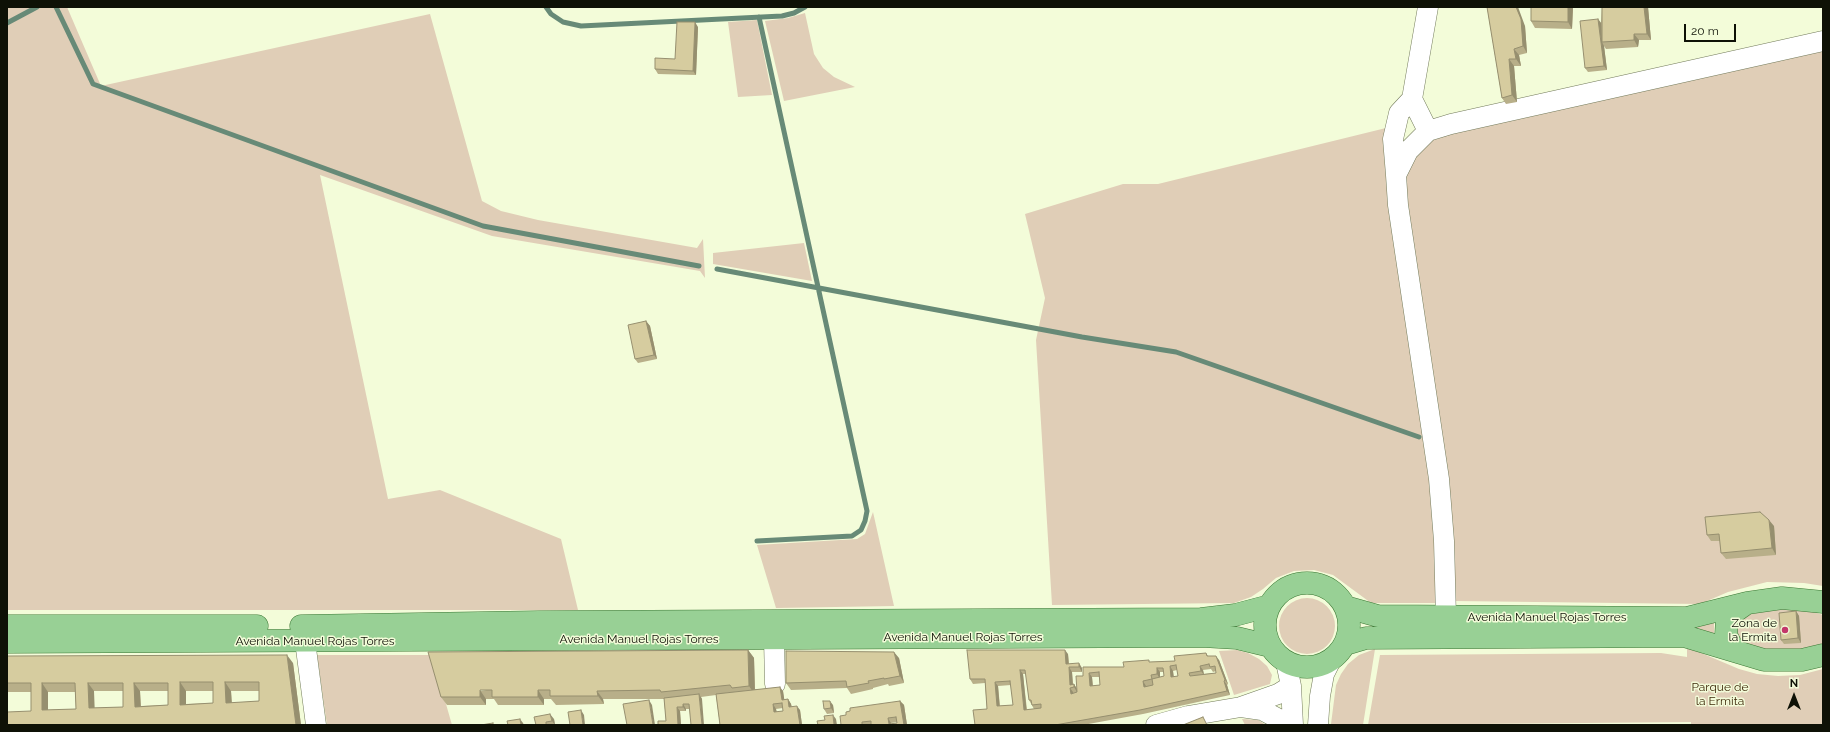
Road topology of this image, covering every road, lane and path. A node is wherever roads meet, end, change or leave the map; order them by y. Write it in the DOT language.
graph roads {
  1 [pos="1428,7"];
  2 [pos="1823,41"];
  3 [pos="1412,99"];
  4 [pos="1428,131"];
  5 [pos="1396,175"];
  6 [pos="1823,602"];
  7 [pos="1747,604"];
  8 [pos="1269,606"];
  9 [pos="1346,607"];
  10 [pos="1446,616"];
  11 [pos="7,626"];
  12 [pos="774,638"];
  13 [pos="305,641"];
  14 [pos="7,642"];
  15 [pos="1346,644"];
  16 [pos="1270,646"];
  17 [pos="1734,651"];
  18 [pos="1823,655"];
  19 [pos="1331,660"];
  20 [pos="1286,662"];
  21 [pos="775,684"];
  22 [pos="1291,686"];
  23 [pos="1241,707"];
  24 [pos="316,725"];
  25 [pos="1156,725"];
  26 [pos="1290,725"];
  27 [pos="1294,725"];
  28 [pos="1318,725"];
  1 -- 3 [label="street"];
  2 -- 4 [label="street"];
  3 -- 4 [label="street"];
  3 -- 5 [label="street"];
  4 -- 5 [label="street"];
  5 -- 10 [label="street"];
  6 -- 7 [label="main road, Avenida Manuel Rojas Torres"];
  7 -- 10 [label="main road, Avenida Manuel Rojas Torres"];
  7 -- 17 [label="main road"];
  8 -- 9 [label="main road"];
  8 -- 11 [label="main road, Avenida Manuel Rojas Torres"];
  8 -- 16 [label="main road"];
  9 -- 10 [label="main road, Avenida Manuel Rojas Torres"];
  9 -- 15 [label="main road"];
  12 -- 13 [label="main road, Avenida Manuel Rojas Torres"];
  12 -- 16 [label="main road, Avenida Manuel Rojas Torres"];
  12 -- 21 [label="street"];
  13 -- 14 [label="main road, Avenida Manuel Rojas Torres"];
  13 -- 24 [label="street"];
  15 -- 17 [label="main road, Avenida Manuel Rojas Torres"];
  15 -- 19 [label="main road"];
  16 -- 20 [label="main road"];
  17 -- 18 [label="main road, Avenida Manuel Rojas Torres"];
  19 -- 20 [label="main road"];
  19 -- 28 [label="street"];
  20 -- 22 [label="street"];
  22 -- 23 [label="street"];
  22 -- 27 [label="street"];
  23 -- 25 [label="street"];
  23 -- 26 [label="street"];
}
